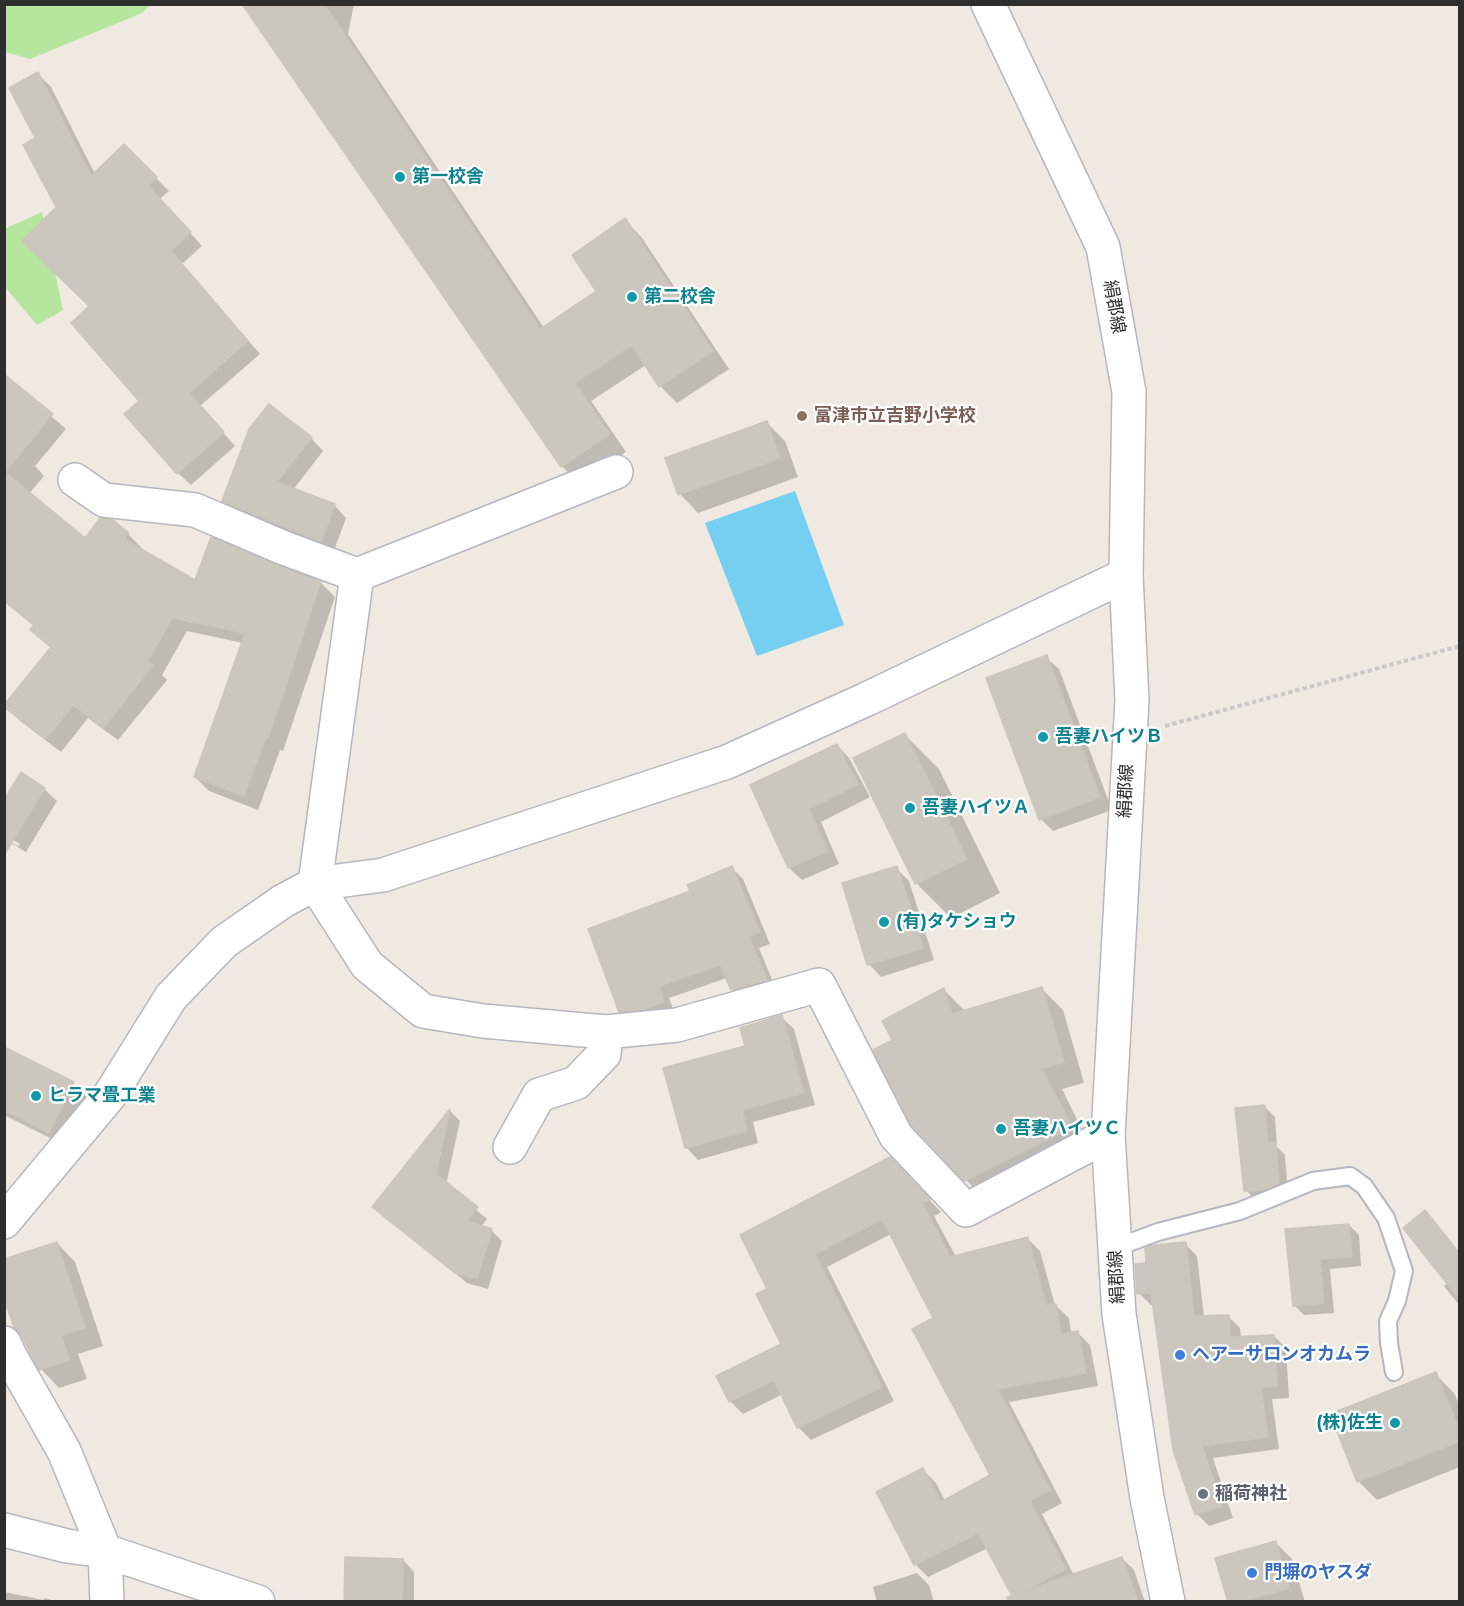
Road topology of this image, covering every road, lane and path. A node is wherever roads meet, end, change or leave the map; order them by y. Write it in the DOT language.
graph roads {
  1 [pos="988,4"];
  2 [pos="616,472"];
  3 [pos="75,480"];
  4 [pos="357,575"];
  5 [pos="1126,575"];
  6 [pos="1460,646"];
  7 [pos="1129,735"];
  8 [pos="315,884"];
  9 [pos="606,1032"];
  10 [pos="1108,1135"];
  11 [pos="510,1147"];
  12 [pos="4,1222"];
  13 [pos="1115,1248"];
  14 [pos="4,1343"];
  15 [pos="1394,1372"];
  16 [pos="4,1530"];
  17 [pos="105,1551"];
  18 [pos="107,1602"];
  19 [pos="258,1602"];
  20 [pos="1168,1602"];
  1 -- 5 [label="street, 絹郡線"];
  2 -- 4 [label="street"];
  3 -- 4 [label="street"];
  4 -- 8 [label="street"];
  5 -- 7 [label="street, 絹郡線"];
  5 -- 8 [label="street"];
  6 -- 7 [label="path"];
  7 -- 10 [label="street, 絹郡線"];
  8 -- 9 [label="street"];
  8 -- 12 [label="street"];
  9 -- 10 [label="street"];
  9 -- 11 [label="street"];
  10 -- 13 [label="street, 絹郡線"];
  13 -- 15 [label="lane"];
  13 -- 20 [label="street, 絹郡線"];
  14 -- 17 [label="street"];
  16 -- 17 [label="street"];
  17 -- 18 [label="street"];
  17 -- 19 [label="street"];
}
